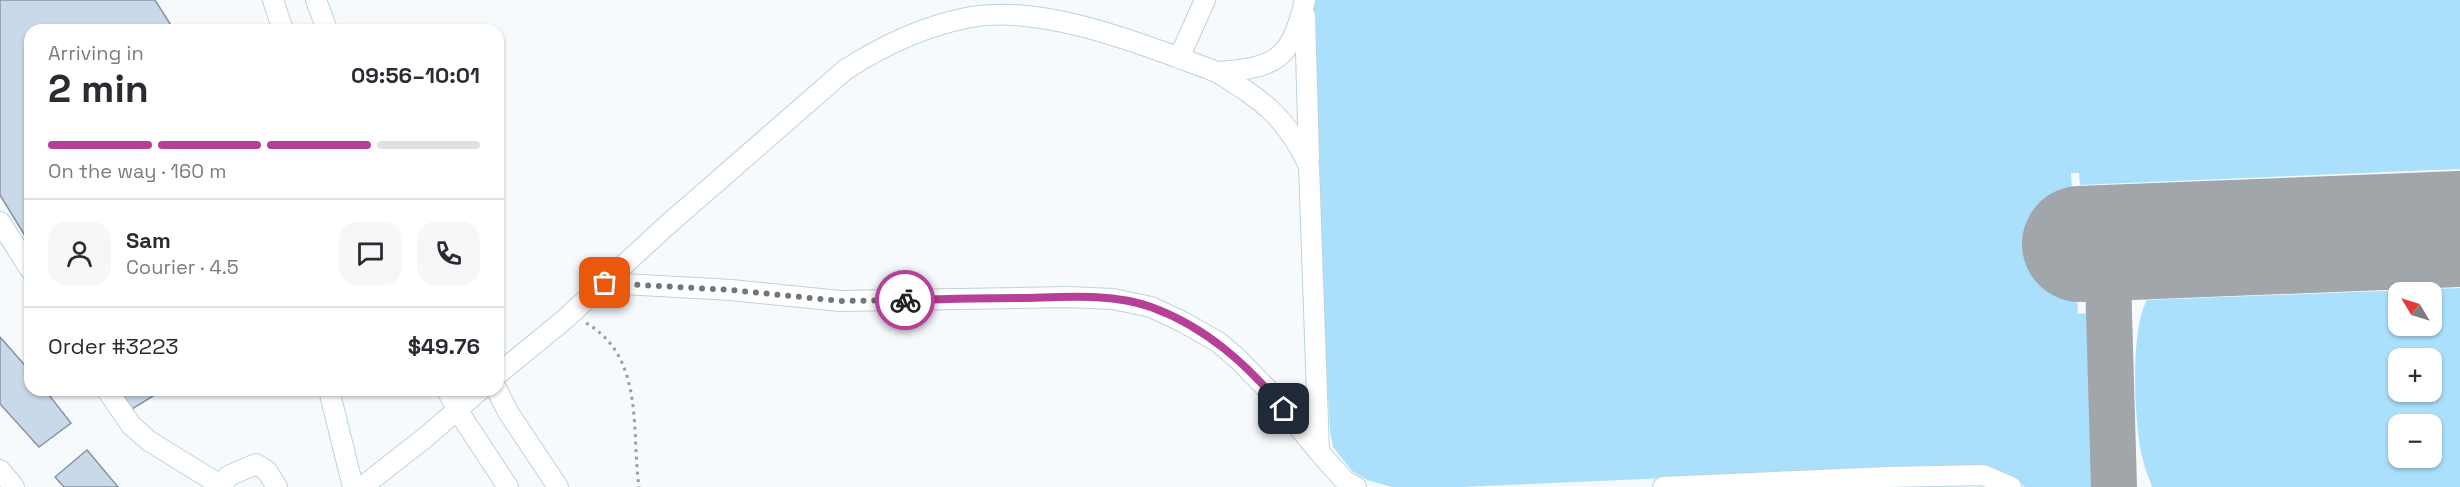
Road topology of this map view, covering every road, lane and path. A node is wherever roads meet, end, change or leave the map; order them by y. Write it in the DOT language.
graph roads {
  1 [pos="273,0"];
  2 [pos="316,0"];
  3 [pos="1205,0"];
  4 [pos="1305,0"];
  5 [pos="281,24"];
  6 [pos="325,24"];
  7 [pos="1179,58"];
  8 [pos="1217,72"];
  9 [pos="1309,166"];
  10 [pos="0,222"];
  11 [pos="24,260"];
  12 [pos="605,283"];
  13 [pos="564,320"];
  14 [pos="504,369"];
  15 [pos="111,396"];
  16 [pos="330,396"];
  17 [pos="450,396"];
  18 [pos="474,396"];
  19 [pos="500,396"];
  20 [pos="458,411"];
  21 [pos="1319,452"];
  22 [pos="0,470"];
  23 [pos="222,486"];
  24 [pos="14,487"];
  25 [pos="277,487"];
  26 [pos="353,487"];
  27 [pos="363,487"];
  28 [pos="508,487"];
  29 [pos="558,487"];
  30 [pos="639,487"];
  31 [pos="1356,487"];
  32 [pos="1663,487"];
  33 [pos="2011,487"];
  1 -- 5 [label="street"];
  2 -- 6 [label="street"];
  3 -- 7 [label="street"];
  4 -- 8 [label="street"];
  4 -- 9 [label="street"];
  7 -- 8 [label="street"];
  7 -- 12 [label="street"];
  8 -- 9 [label="street"];
  9 -- 21 [label="street"];
  10 -- 11 [label="street"];
  12 -- 13 [label="street"];
  12 -- 21 [label="street"];
  13 -- 14 [label="street"];
  13 -- 30 [label="path"];
  15 -- 23 [label="street"];
  16 -- 26 [label="street"];
  17 -- 20 [label="street"];
  18 -- 20 [label="street"];
  19 -- 29 [label="street"];
  20 -- 27 [label="street"];
  20 -- 28 [label="street"];
  21 -- 31 [label="street"];
  22 -- 24 [label="street"];
  23 -- 25 [label="street"];
  32 -- 33 [label="street"];
}
